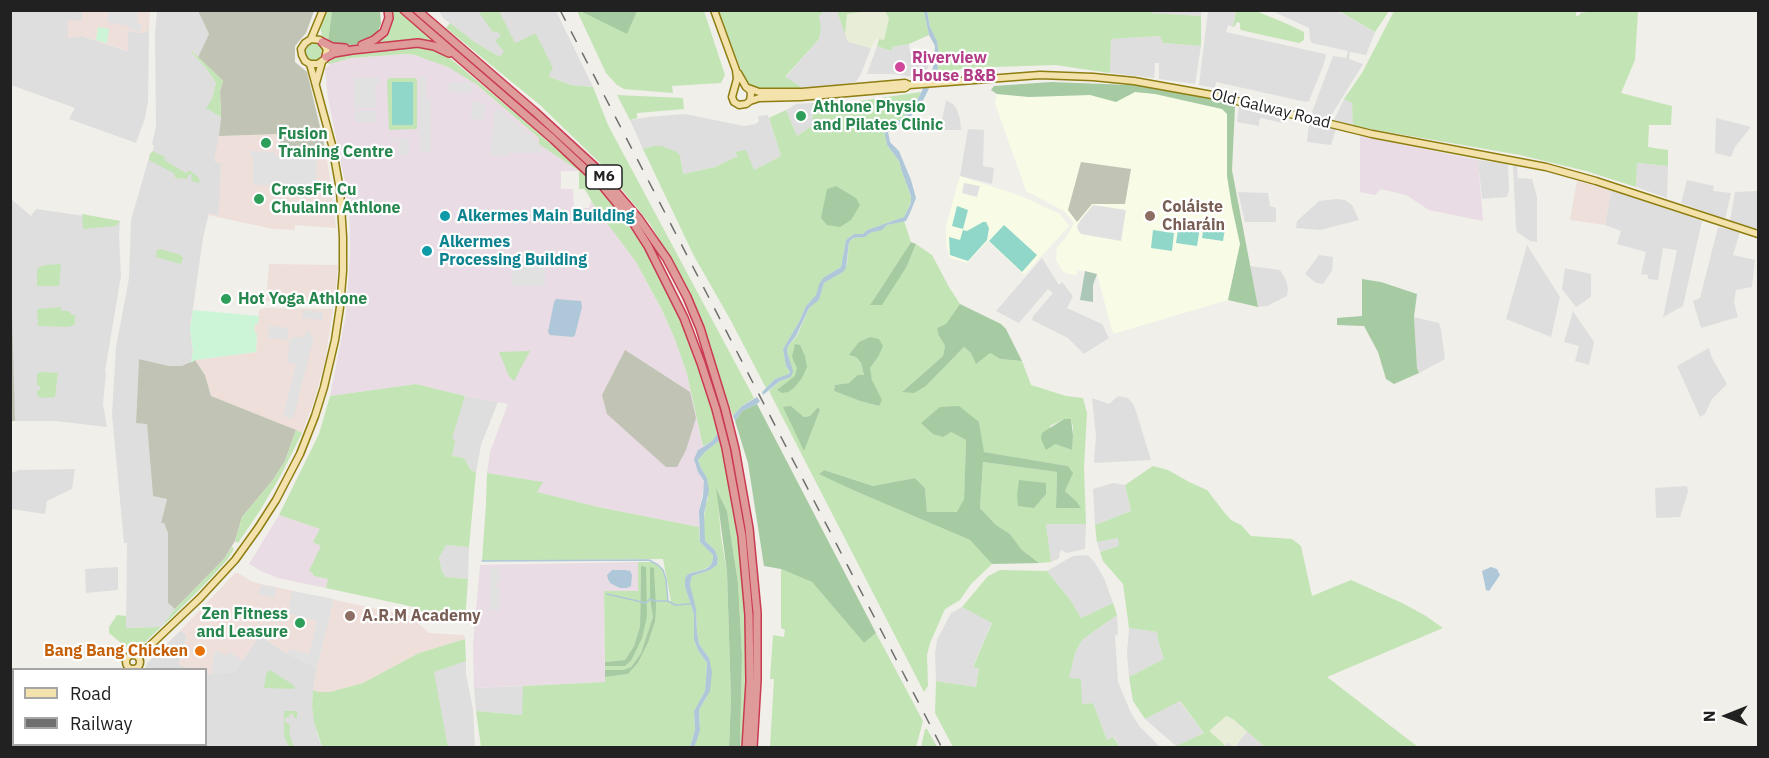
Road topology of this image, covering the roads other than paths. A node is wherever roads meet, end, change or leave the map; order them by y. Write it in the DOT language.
graph roads {
  1 [pos="323,10"];
  2 [pos="388,10"];
  3 [pos="404,10"];
  4 [pos="417,10"];
  5 [pos="714,10"];
  6 [pos="319,22"];
  7 [pos="311,39"];
  8 [pos="321,41"];
  9 [pos="324,59"];
  10 [pos="310,64"];
  11 [pos="466,64"];
  12 [pos="736,70"];
  13 [pos="316,83"];
  14 [pos="909,85"];
  15 [pos="747,87"];
  16 [pos="735,88"];
  17 [pos="750,100"];
  18 [pos="1758,234"];
  19 [pos="128,668"];
  20 [pos="746,747"];
  21 [pos="753,747"];
  1 -- 6 [label="main road"];
  2 -- 8 [label="highway"];
  3 -- 11 [label="highway, M6"];
  4 -- 21 [label="highway, M6"];
  5 -- 12 [label="main road"];
  6 -- 7 [label="main road"];
  6 -- 8 [label="main road"];
  7 -- 8 [label="main road"];
  7 -- 10 [label="main road"];
  8 -- 9 [label="main road"];
  9 -- 10 [label="main road"];
  9 -- 11 [label="highway"];
  9 -- 13 [label="main road"];
  10 -- 13 [label="main road"];
  11 -- 20 [label="highway, M6"];
  12 -- 15 [label="main road"];
  12 -- 16 [label="main road"];
  13 -- 19 [label="main road"];
  14 -- 15 [label="main road"];
  14 -- 17 [label="main road"];
  14 -- 18 [label="main road, Old Galway Road"];
  15 -- 16 [label="main road"];
  15 -- 17 [label="main road"];
  16 -- 17 [label="main road"];
}
